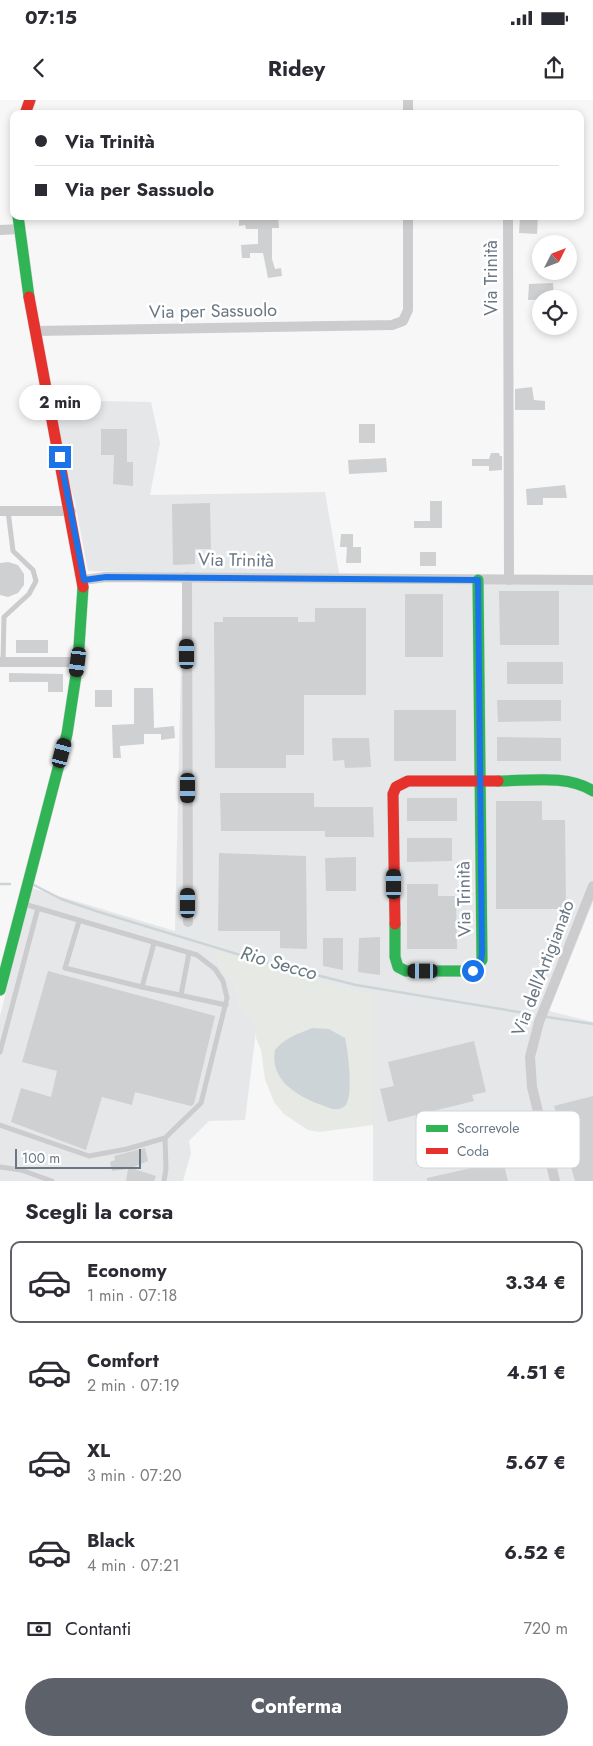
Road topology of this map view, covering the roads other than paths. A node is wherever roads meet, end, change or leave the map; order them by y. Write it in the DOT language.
graph roads {
  1 [pos="19,220"];
  2 [pos="408,220"];
  3 [pos="508,220"];
  4 [pos="0,230"];
  5 [pos="20,230"];
  6 [pos="36,331"];
  7 [pos="4,511"];
  8 [pos="71,511"];
  9 [pos="187,577"];
  10 [pos="84,580"];
  11 [pos="478,580"];
  12 [pos="509,580"];
  13 [pos="593,580"];
  14 [pos="2,662"];
  15 [pos="78,662"];
  16 [pos="479,781"];
  17 [pos="593,790"];
  18 [pos="593,886"];
  19 [pos="24,904"];
  20 [pos="38,908"];
  21 [pos="79,922"];
  22 [pos="188,922"];
  23 [pos="154,943"];
  24 [pos="189,953"];
  25 [pos="142,987"];
  26 [pos="0,990"];
  27 [pos="181,996"];
  28 [pos="226,1005"];
  29 [pos="0,1052"];
  30 [pos="538,1111"];
  31 [pos="0,1125"];
  32 [pos="165,1138"];
  33 [pos="0,1167"];
  34 [pos="552,1168"];
  35 [pos="52,1181"];
  36 [pos="164,1181"];
  37 [pos="555,1181"];
  1 -- 5 [label="street"];
  2 -- 6 [label="street, Via per Sassuolo"];
  3 -- 12 [label="street, Via Trinità"];
  4 -- 5 [label="street"];
  5 -- 6 [label="street"];
  6 -- 8 [label="street"];
  7 -- 8 [label="street"];
  7 -- 14 [label="lane"];
  8 -- 10 [label="street"];
  9 -- 10 [label="street, Via Trinità"];
  9 -- 11 [label="street, Via Trinità"];
  9 -- 22 [label="street"];
  10 -- 15 [label="street"];
  11 -- 12 [label="street, Via Trinità"];
  11 -- 16 [label="street, Via Trinità"];
  12 -- 13 [label="street, Via Trinità"];
  14 -- 15 [label="street"];
  15 -- 19 [label="street"];
  16 -- 16 [label="street, Via Trinità"];
  16 -- 17 [label="street, Via Trinità"];
  18 -- 30 [label="street, Via dell'Artigianato"];
  19 -- 20 [label="lane"];
  19 -- 26 [label="street"];
  20 -- 21 [label="lane"];
  20 -- 29 [label="lane"];
  21 -- 23 [label="lane"];
  21 -- 25 [label="lane"];
  23 -- 24 [label="lane"];
  23 -- 25 [label="lane"];
  24 -- 27 [label="lane"];
  24 -- 28 [label="lane"];
  25 -- 27 [label="lane"];
  27 -- 28 [label="lane"];
  28 -- 32 [label="lane"];
  31 -- 32 [label="lane"];
  32 -- 36 [label="lane"];
  33 -- 35 [label="lane"];
  34 -- 37 [label="street, Via dell'Artigianato"];
}
